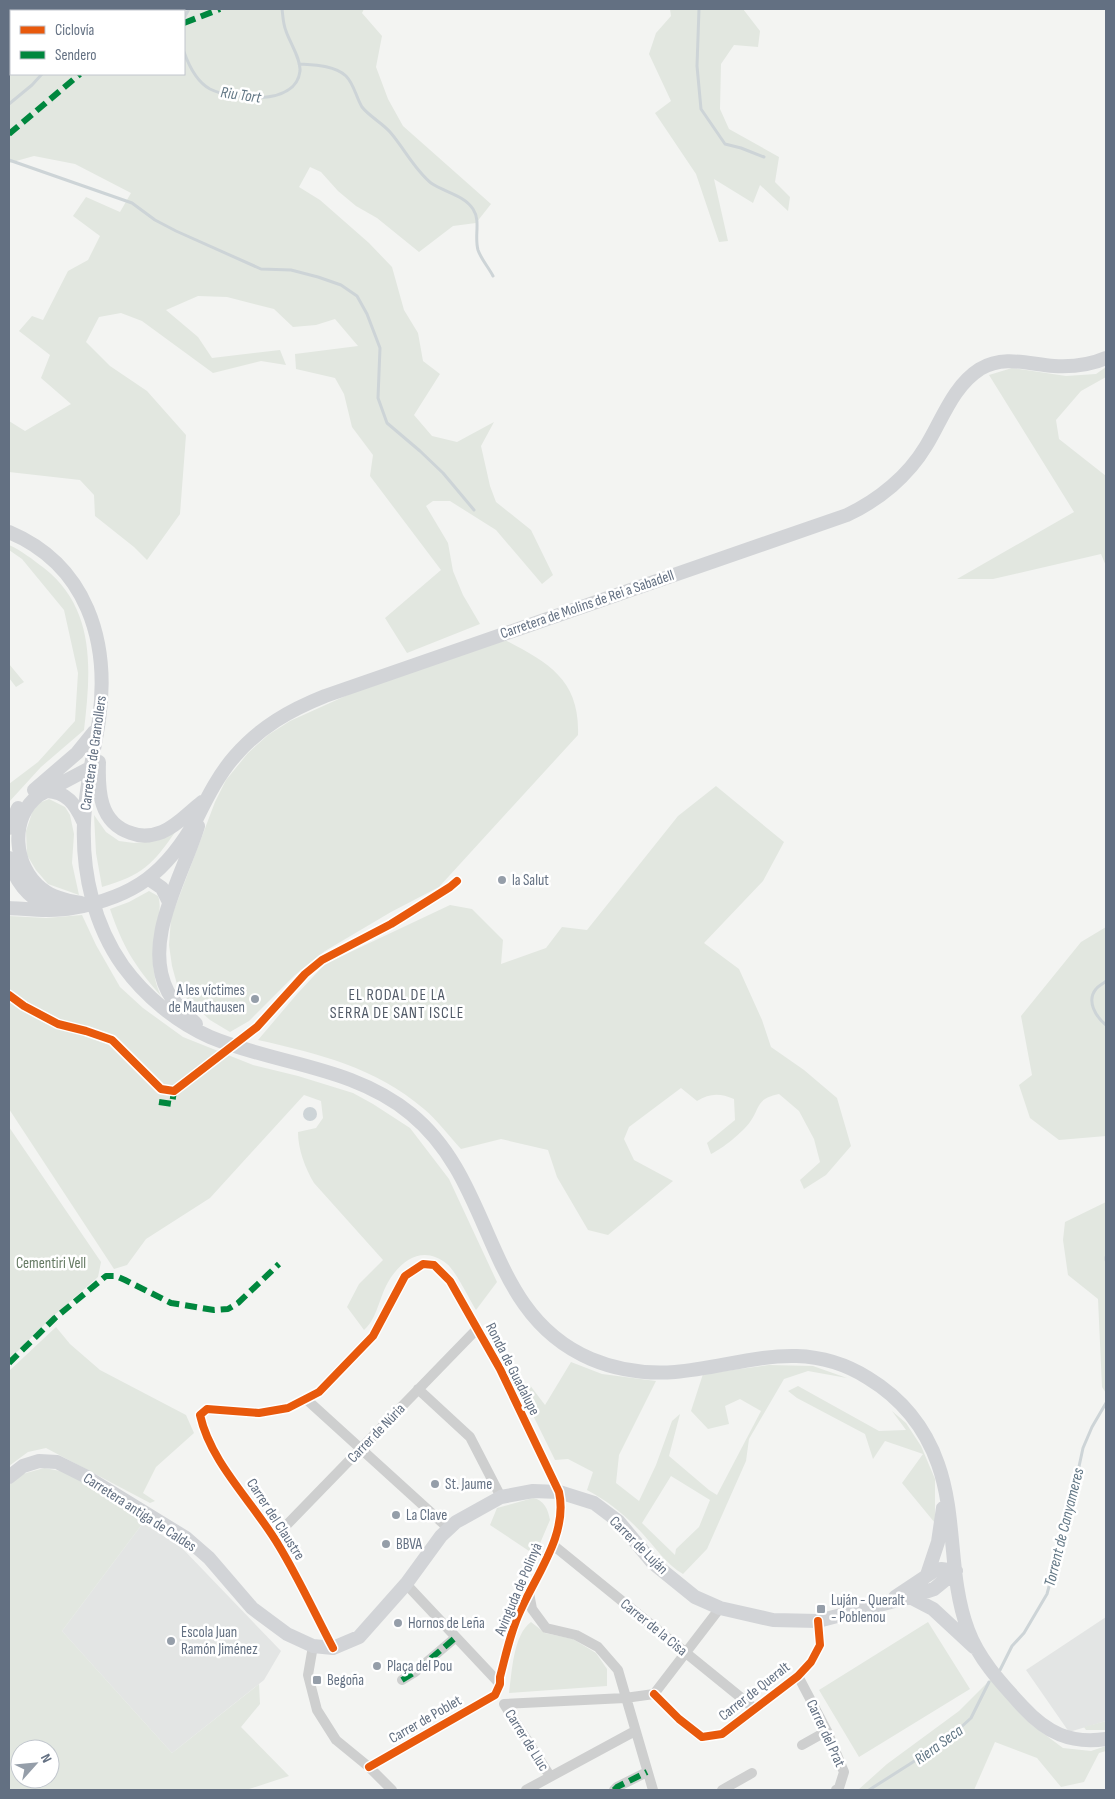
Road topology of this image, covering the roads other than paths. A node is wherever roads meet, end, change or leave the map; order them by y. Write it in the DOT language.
graph roads {
  1 [pos="1106,358"];
  2 [pos="9,532"];
  3 [pos="98,725"];
  4 [pos="90,768"];
  5 [pos="47,791"];
  6 [pos="207,799"];
  7 [pos="84,823"];
  8 [pos="14,829"];
  9 [pos="9,858"];
  10 [pos="149,879"];
  11 [pos="11,883"];
  12 [pos="89,898"];
  13 [pos="170,902"];
  14 [pos="53,903"];
  15 [pos="9,908"];
  16 [pos="207,1036"];
  17 [pos="477,1329"];
  18 [pos="418,1389"];
  19 [pos="306,1398"];
  20 [pos="360,1449"];
  21 [pos="9,1477"];
  22 [pos="944,1483"];
  23 [pos="558,1492"];
  24 [pos="501,1497"];
  25 [pos="448,1528"];
  26 [pos="274,1538"];
  27 [pos="553,1545"];
  28 [pos="956,1571"];
  29 [pos="927,1575"];
  30 [pos="406,1584"];
  31 [pos="529,1593"];
  32 [pos="910,1597"];
  33 [pos="890,1601"];
  34 [pos="720,1608"];
  35 [pos="818,1621"];
  36 [pos="455,1638"];
  37 [pos="313,1646"];
  38 [pos="333,1648"];
  39 [pos="977,1649"];
  40 [pos="686,1653"];
  41 [pos="798,1676"];
  42 [pos="402,1680"];
  43 [pos="500,1684"];
  44 [pos="654,1694"];
  45 [pos="495,1695"];
  46 [pos="625,1698"];
  47 [pos="755,1709"];
  48 [pos="635,1731"];
  49 [pos="826,1731"];
  50 [pos="1106,1739"];
  51 [pos="802,1745"];
  52 [pos="369,1767"];
  53 [pos="647,1772"];
  54 [pos="752,1773"];
  55 [pos="550,1776"];
  56 [pos="540,1787"];
  57 [pos="392,1790"];
  58 [pos="526,1790"];
  59 [pos="614,1790"];
  60 [pos="653,1790"];
  61 [pos="722,1790"];
  62 [pos="836,1790"];
  1 -- 6 [label="main road, Carretera de Molins de Rei a Sabadell"];
  2 -- 3 [label="main road, Carretera de Granollers"];
  3 -- 4 [label="main road, Carretera de Granollers"];
  3 -- 6 [label="main road"];
  3 -- 8 [label="main road"];
  4 -- 5 [label="main road"];
  4 -- 7 [label="main road, Carretera de Granollers"];
  5 -- 7 [label="main road"];
  5 -- 8 [label="main road"];
  6 -- 10 [label="main road, Carretera de Molins de Rei a Sabadell"];
  6 -- 13 [label="main road"];
  7 -- 12 [label="main road, Carretera de Granollers"];
  8 -- 11 [label="main road"];
  8 -- 14 [label="main road"];
  9 -- 11 [label="main road"];
  10 -- 12 [label="main road, Carretera de Molins de Rei a Sabadell"];
  10 -- 13 [label="main road"];
  11 -- 14 [label="main road"];
  12 -- 14 [label="main road"];
  12 -- 16 [label="main road, Carretera de Granollers"];
  13 -- 16 [label="main road"];
  14 -- 15 [label="main road"];
  16 -- 22 [label="main road, Carretera de Granollers"];
  17 -- 18 [label="street, Carrer de Núria"];
  17 -- 19 [label="street, Ronda de Guadalupe"];
  17 -- 23 [label="street, Ronda de Guadalupe"];
  18 -- 20 [label="street, Carrer de Núria"];
  18 -- 24 [label="street"];
  19 -- 20 [label="street"];
  19 -- 26 [label="street, Carrer del Claustre"];
  20 -- 25 [label="street"];
  20 -- 26 [label="street, Carrer de Núria"];
  21 -- 37 [label="main road, Carretera antiga de Caldes"];
  22 -- 28 [label="main road"];
  22 -- 29 [label="main road"];
  23 -- 24 [label="main road"];
  23 -- 27 [label="street, Avinguda de Polinyà"];
  23 -- 34 [label="main road, Carrer de Luján"];
  24 -- 25 [label="main road"];
  25 -- 30 [label="main road"];
  26 -- 38 [label="street, Carrer del Claustre"];
  27 -- 31 [label="street, Avinguda de Polinyà"];
  27 -- 40 [label="street, Carrer de la Cisa"];
  28 -- 29 [label="main road"];
  28 -- 32 [label="main road, Carrer de Luján"];
  28 -- 39 [label="main road"];
  29 -- 33 [label="main road"];
  30 -- 36 [label="street"];
  30 -- 38 [label="main road"];
  31 -- 43 [label="street, Avinguda de Polinyà"];
  31 -- 46 [label="street"];
  32 -- 33 [label="main road, Carrer de Luján"];
  32 -- 39 [label="main road"];
  33 -- 35 [label="main road, Carrer de Luján"];
  34 -- 35 [label="main road, Carrer de Luján"];
  34 -- 40 [label="street"];
  35 -- 41 [label="street, Carrer de Queralt"];
  36 -- 42 [label="street"];
  36 -- 43 [label="street"];
  37 -- 38 [label="main road, Carretera antiga de Caldes"];
  37 -- 52 [label="street"];
  39 -- 50 [label="main road"];
  40 -- 44 [label="street"];
  40 -- 47 [label="street, Carrer de la Cisa"];
  41 -- 47 [label="street, Carrer de Queralt"];
  41 -- 49 [label="street, Carrer del Prat"];
  43 -- 45 [label="street, Avinguda de Polinyà"];
  44 -- 46 [label="street"];
  44 -- 47 [label="street, Carrer de Queralt"];
  45 -- 52 [label="street, Carrer de Poblet"];
  46 -- 48 [label="street"];
  46 -- 55 [label="street, Carrer de Lluc"];
  48 -- 53 [label="street"];
  48 -- 55 [label="street"];
  49 -- 51 [label="street"];
  49 -- 62 [label="street, Carrer del Prat"];
  52 -- 57 [label="street"];
  53 -- 59 [label="street"];
  53 -- 60 [label="street"];
  54 -- 61 [label="street"];
  55 -- 56 [label="street"];
  56 -- 58 [label="street"];
}
